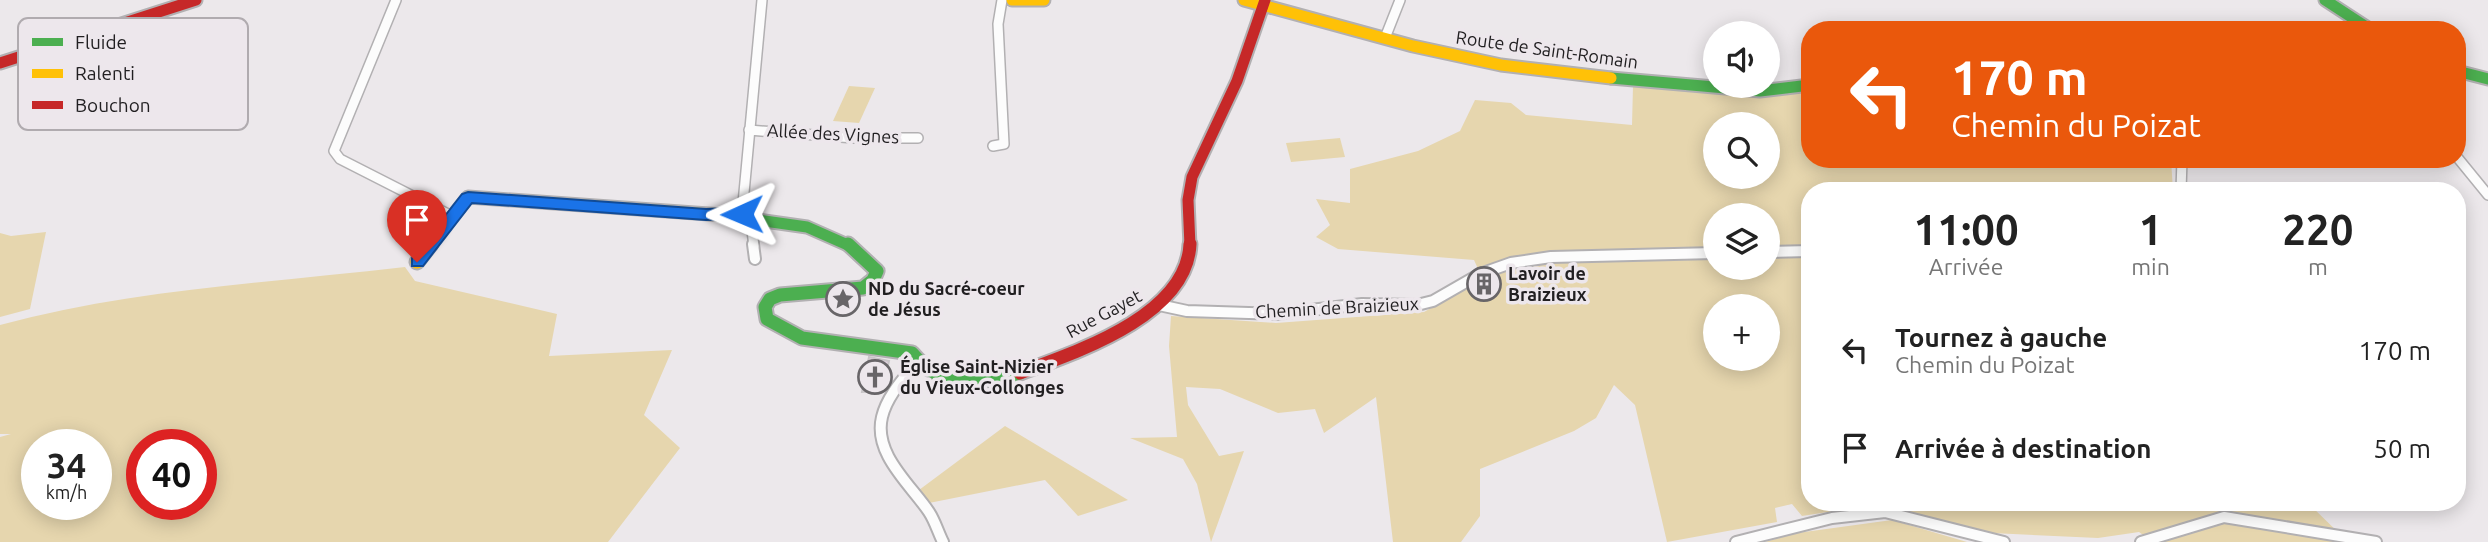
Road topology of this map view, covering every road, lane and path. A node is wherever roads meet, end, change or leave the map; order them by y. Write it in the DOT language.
graph roads {
  1 [pos="196,0"];
  2 [pos="396,0"];
  3 [pos="762,0"];
  4 [pos="1002,0"];
  5 [pos="1012,0"];
  6 [pos="1044,0"];
  7 [pos="1244,0"];
  8 [pos="1400,0"];
  9 [pos="2325,0"];
  10 [pos="1264,1"];
  11 [pos="140,18"];
  12 [pos="2357,21"];
  13 [pos="1385,38"];
  14 [pos="18,57"];
  15 [pos="0,63"];
  16 [pos="2466,73"];
  17 [pos="2488,79"];
  18 [pos="1801,86"];
  19 [pos="749,130"];
  20 [pos="918,138"];
  21 [pos="993,146"];
  22 [pos="2466,168"];
  23 [pos="2488,195"];
  24 [pos="746,215"];
  25 [pos="452,216"];
  26 [pos="1801,251"];
  27 [pos="1780,252"];
  28 [pos="1703,253"];
  29 [pos="755,259"];
  30 [pos="417,262"];
  31 [pos="1159,305"];
  32 [pos="917,362"];
  33 [pos="943,542"];
  34 [pos="1736,542"];
  35 [pos="2004,542"];
  36 [pos="2141,542"];
  37 [pos="2376,542"];
  1 -- 11 [label="street"];
  2 -- 25 [label="street"];
  3 -- 19 [label="street"];
  4 -- 21 [label="street"];
  5 -- 6 [label="street"];
  7 -- 10 [label="street, Route de Saint-Romain"];
  8 -- 13 [label="street"];
  9 -- 12 [label="street"];
  10 -- 13 [label="street, Route de Saint-Romain"];
  10 -- 31 [label="street, Rue Gayet"];
  13 -- 18 [label="street, Route de Saint-Romain"];
  14 -- 15 [label="street"];
  16 -- 17 [label="street"];
  19 -- 20 [label="street, Allée des Vignes"];
  19 -- 24 [label="street"];
  22 -- 23 [label="street"];
  24 -- 25 [label="street"];
  24 -- 29 [label="street"];
  24 -- 32 [label="street, Rue Gayet"];
  25 -- 30 [label="street"];
  26 -- 27 [label="street"];
  28 -- 31 [label="street, Chemin de Braizieux"];
  31 -- 32 [label="street, Rue Gayet"];
  32 -- 33 [label="street"];
  34 -- 35 [label="street"];
  36 -- 37 [label="street"];
}
